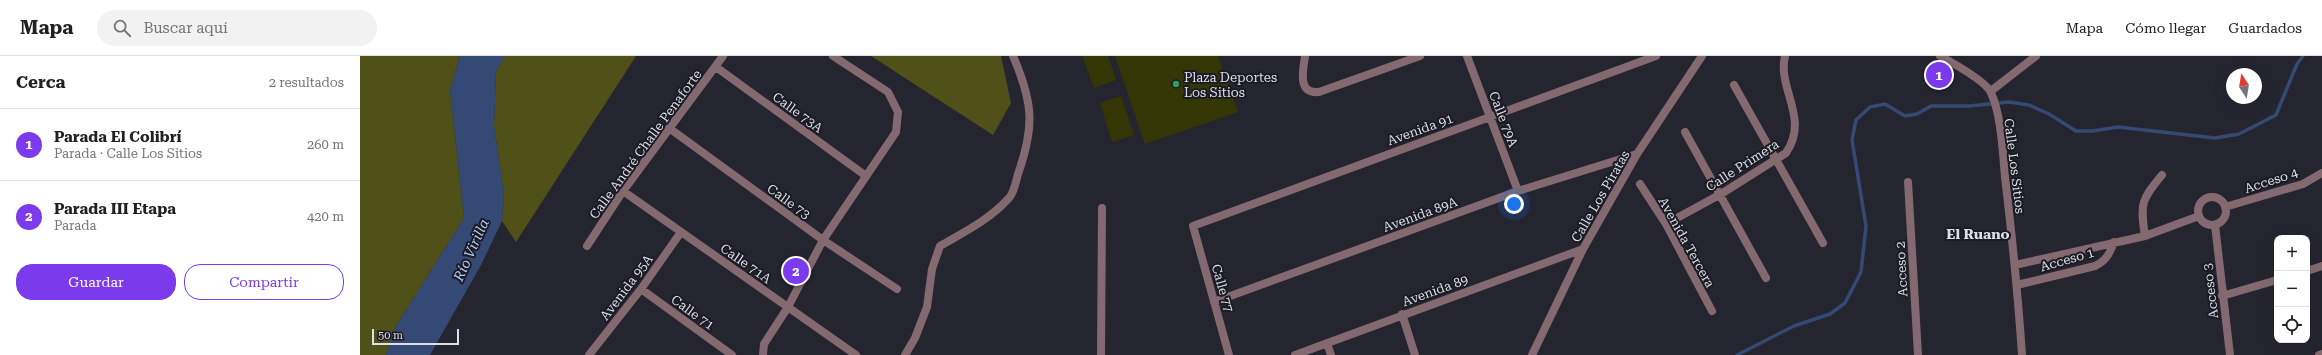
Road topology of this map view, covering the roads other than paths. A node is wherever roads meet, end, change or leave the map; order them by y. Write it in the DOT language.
graph roads {
  1 [pos="722,56"];
  2 [pos="833,56"];
  3 [pos="1013,56"];
  4 [pos="1305,56"];
  5 [pos="1420,56"];
  6 [pos="1468,56"];
  7 [pos="1656,56"];
  8 [pos="1702,56"];
  9 [pos="1785,56"];
  10 [pos="1940,56"];
  11 [pos="2036,56"];
  12 [pos="716,67"];
  13 [pos="1734,85"];
  14 [pos="1991,91"];
  15 [pos="1490,116"];
  16 [pos="670,128"];
  17 [pos="1685,132"];
  18 [pos="1637,154"];
  19 [pos="1777,160"];
  20 [pos="2322,173"];
  21 [pos="2162,175"];
  22 [pos="866,176"];
  23 [pos="1908,182"];
  24 [pos="1640,184"];
  25 [pos="1518,190"];
  26 [pos="622,192"];
  27 [pos="1721,194"];
  28 [pos="2225,206"];
  29 [pos="1102,208"];
  30 [pos="2199,216"];
  31 [pos="1666,224"];
  32 [pos="2215,225"];
  33 [pos="1193,226"];
  34 [pos="681,232"];
  35 [pos="2145,236"];
  36 [pos="823,240"];
  37 [pos="2114,242"];
  38 [pos="1823,243"];
  39 [pos="587,246"];
  40 [pos="1583,249"];
  41 [pos="2015,264"];
  42 [pos="2322,266"];
  43 [pos="2310,270"];
  44 [pos="1766,278"];
  45 [pos="2274,281"];
  46 [pos="2017,285"];
  47 [pos="641,289"];
  48 [pos="897,289"];
  49 [pos="2222,296"];
  50 [pos="1214,302"];
  51 [pos="788,307"];
  52 [pos="1712,312"];
  53 [pos="1402,314"];
  54 [pos="1327,343"];
  55 [pos="2322,354"];
  56 [pos="589,355"];
  57 [pos="732,355"];
  58 [pos="763,355"];
  59 [pos="856,355"];
  60 [pos="905,355"];
  61 [pos="1101,355"];
  62 [pos="1229,355"];
  63 [pos="1295,355"];
  64 [pos="1331,355"];
  65 [pos="1415,355"];
  66 [pos="1532,355"];
  67 [pos="1918,355"];
  68 [pos="2022,355"];
  69 [pos="2230,355"];
  70 [pos="2319,355"];
  1 -- 12 [label="street, Calle André Challe Penaforte"];
  2 -- 22 [label="street"];
  3 -- 60 [label="street"];
  4 -- 5 [label="street"];
  6 -- 15 [label="street, Calle 79A"];
  7 -- 15 [label="street, Avenida 91"];
  8 -- 18 [label="street, Calle Los Piratas"];
  9 -- 19 [label="street, Calle Primera"];
  10 -- 14 [label="street"];
  11 -- 14 [label="street"];
  12 -- 16 [label="street, Calle André Challe Penaforte"];
  12 -- 22 [label="street, Calle 73A"];
  13 -- 19 [label="street"];
  14 -- 41 [label="street, Calle Los Sitios"];
  15 -- 25 [label="street, Calle 79A"];
  15 -- 33 [label="street, Avenida 91"];
  16 -- 26 [label="street, Calle André Challe Penaforte"];
  16 -- 36 [label="street, Calle 73"];
  17 -- 27 [label="street"];
  18 -- 25 [label="street, Avenida 89A"];
  18 -- 40 [label="street, Calle Los Piratas"];
  19 -- 27 [label="street, Calle Primera"];
  19 -- 38 [label="street"];
  20 -- 28 [label="street, Acceso 4"];
  21 -- 35 [label="street"];
  22 -- 36 [label="street"];
  23 -- 67 [label="street, Acceso 2"];
  24 -- 31 [label="street, Avenida Tercera"];
  25 -- 50 [label="street, Avenida 89A"];
  26 -- 34 [label="street, Calle 71A"];
  26 -- 39 [label="street, Calle André Challe Penaforte"];
  27 -- 31 [label="street, Calle Primera"];
  27 -- 44 [label="street"];
  28 -- 30 [label="street"];
  28 -- 32 [label="street"];
  29 -- 61 [label="street"];
  30 -- 32 [label="street"];
  30 -- 35 [label="street, Acceso 1"];
  31 -- 52 [label="street, Avenida Tercera"];
  32 -- 49 [label="street, Acceso 3"];
  33 -- 50 [label="street, Calle 77"];
  34 -- 47 [label="street, Avenida 95A"];
  34 -- 51 [label="street, Calle 71A"];
  35 -- 37 [label="street, Acceso 1"];
  36 -- 48 [label="street, Calle 73"];
  36 -- 51 [label="street"];
  37 -- 41 [label="street, Acceso 1"];
  37 -- 46 [label="street, Acceso 1"];
  40 -- 53 [label="street, Avenida 89"];
  40 -- 66 [label="street, Calle Los Piratas"];
  41 -- 46 [label="street, Calle Los Sitios"];
  42 -- 43 [label="street"];
  45 -- 49 [label="street"];
  46 -- 68 [label="street, Calle Los Sitios"];
  47 -- 56 [label="street, Avenida 95A"];
  47 -- 57 [label="street, Calle 71"];
  49 -- 69 [label="street, Acceso 3"];
  50 -- 62 [label="street, Calle 77"];
  51 -- 58 [label="street"];
  51 -- 59 [label="street, Calle 71A"];
  53 -- 54 [label="street, Avenida 89"];
  53 -- 65 [label="street"];
  54 -- 63 [label="street, Avenida 89"];
  54 -- 64 [label="street"];
  55 -- 70 [label="street"];
}
